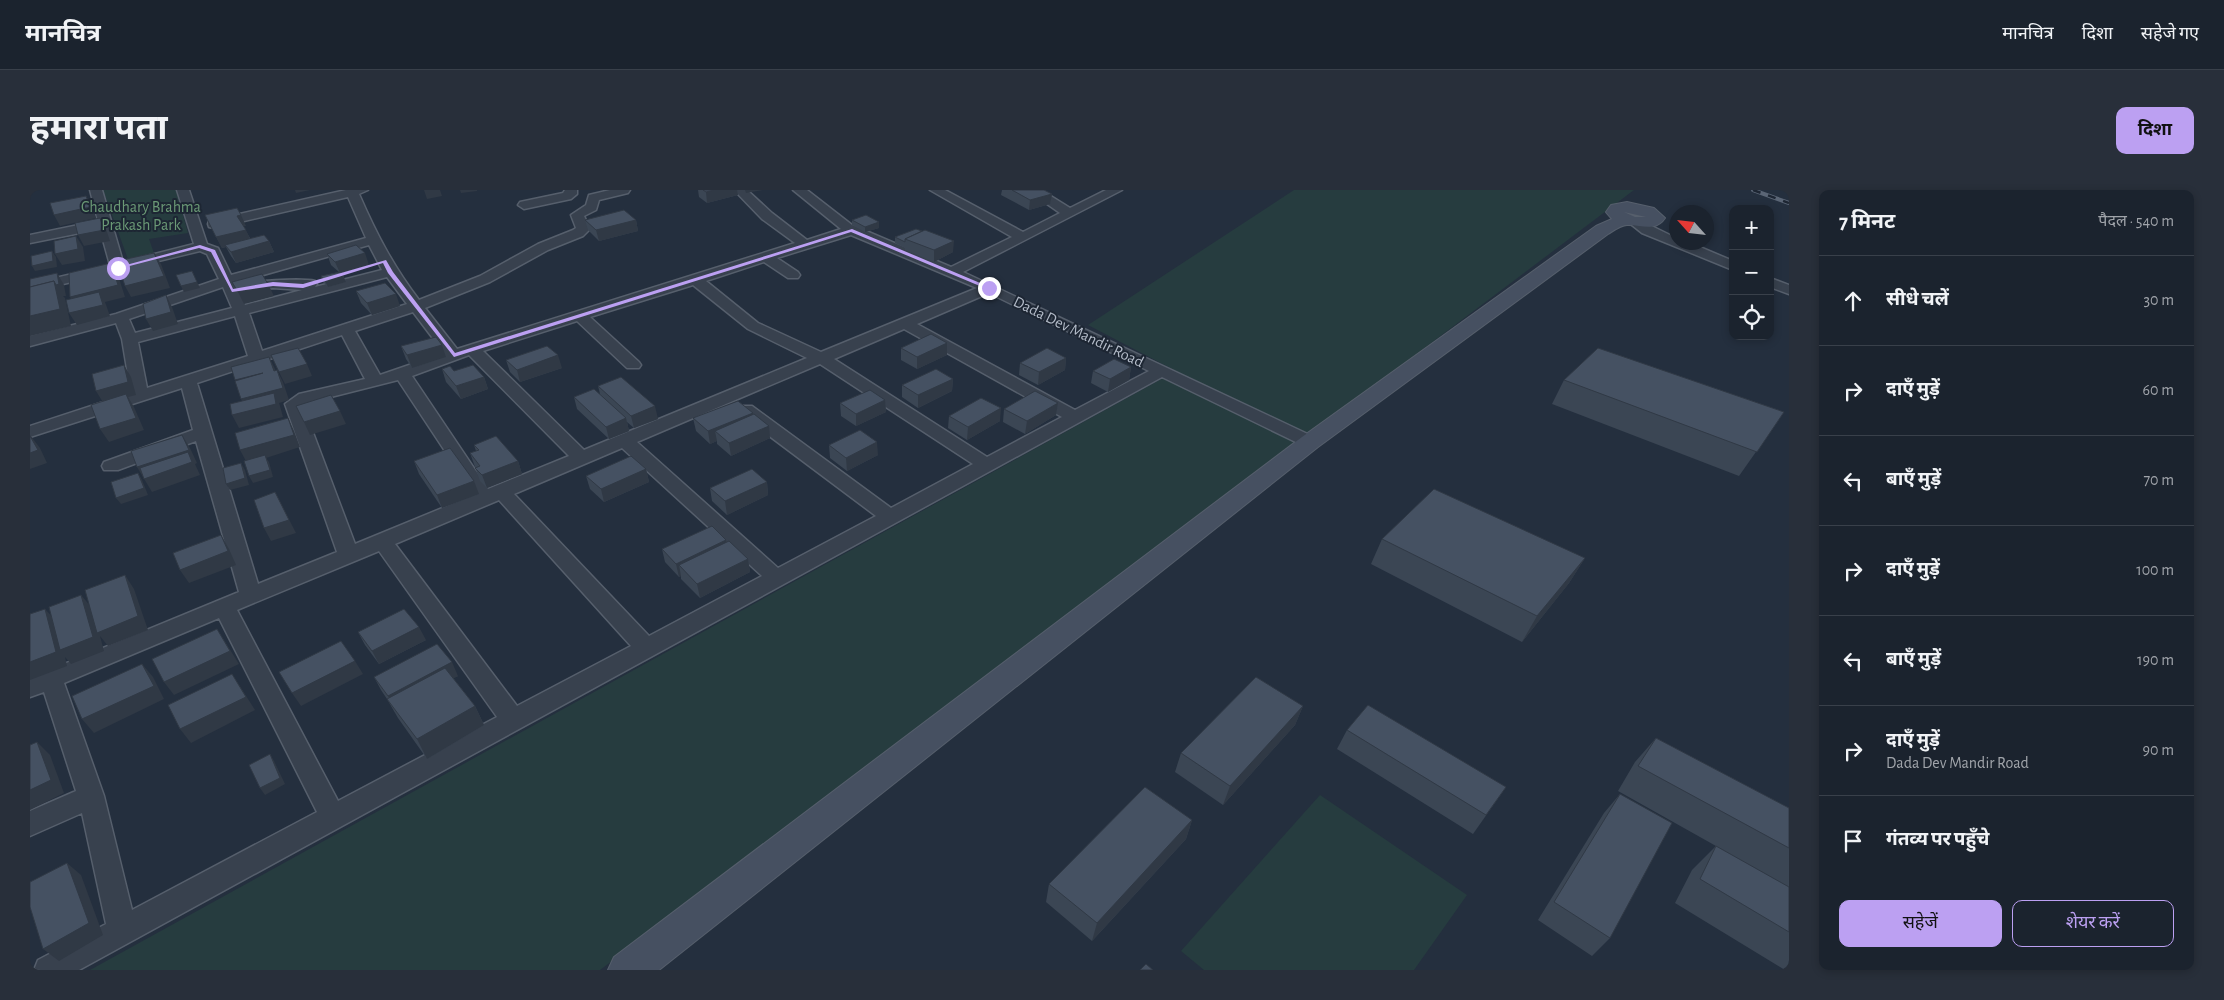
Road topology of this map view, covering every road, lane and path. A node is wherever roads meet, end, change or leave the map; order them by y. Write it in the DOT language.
graph roads {
  1 [pos="96,190"];
  2 [pos="185,190"];
  3 [pos="571,190"];
  4 [pos="624,190"];
  5 [pos="740,190"];
  6 [pos="799,190"];
  7 [pos="936,190"];
  8 [pos="1033,190"];
  9 [pos="357,191"];
  10 [pos="1109,191"];
  11 [pos="524,206"];
  12 [pos="1069,214"];
  13 [pos="1630,219"];
  14 [pos="106,224"];
  15 [pos="196,229"];
  16 [pos="852,230"];
  17 [pos="1023,236"];
  18 [pos="30,240"];
  19 [pos="374,240"];
  20 [pos="806,245"];
  21 [pos="200,246"];
  22 [pos="766,257"];
  23 [pos="116,261"];
  24 [pos="1729,264"];
  25 [pos="387,266"];
  26 [pos="271,269"];
  27 [pos="952,272"];
  28 [pos="30,274"];
  29 [pos="793,275"];
  30 [pos="72,279"];
  31 [pos="695,279"];
  32 [pos="1774,284"];
  33 [pos="284,285"];
  34 [pos="229,286"];
  35 [pos="30,288"];
  36 [pos="989,288"];
  37 [pos="1789,290"];
  38 [pos="73,295"];
  39 [pos="416,306"];
  40 [pos="241,311"];
  41 [pos="73,313"];
  42 [pos="580,316"];
  43 [pos="121,317"];
  44 [pos="906,324"];
  45 [pos="346,328"];
  46 [pos="73,331"];
  47 [pos="130,339"];
  48 [pos="30,341"];
  49 [pos="472,349"];
  50 [pos="454,355"];
  51 [pos="256,357"];
  52 [pos="823,359"];
  53 [pos="633,365"];
  54 [pos="1162,371"];
  55 [pos="402,374"];
  56 [pos="188,381"];
  57 [pos="375,382"];
  58 [pos="140,396"];
  59 [pos="730,398"];
  60 [pos="1076,418"];
  61 [pos="30,432"];
  62 [pos="204,432"];
  63 [pos="624,440"];
  64 [pos="1310,442"];
  65 [pos="581,458"];
  66 [pos="987,465"];
  67 [pos="111,466"];
  68 [pos="492,494"];
  69 [pos="890,517"];
  70 [pos="382,540"];
  71 [pos="348,554"];
  72 [pos="777,578"];
  73 [pos="250,594"];
  74 [pos="224,606"];
  75 [pos="647,648"];
  76 [pos="41,683"];
  77 [pos="513,720"];
  78 [pos="91,796"];
  79 [pos="333,817"];
  80 [pos="30,824"];
  81 [pos="122,930"];
  82 [pos="49,970"];
  83 [pos="628,970"];
  1 -- 14 [label="street"];
  2 -- 15 [label="street"];
  3 -- 11 [label="street"];
  4 -- 39 [label="street"];
  5 -- 20 [label="street"];
  6 -- 16 [label="street, Dada Dev Mandir Road"];
  7 -- 17 [label="street"];
  8 -- 12 [label="street"];
  9 -- 15 [label="street"];
  9 -- 19 [label="street"];
  10 -- 12 [label="street"];
  12 -- 17 [label="street"];
  13 -- 24 [label="street"];
  13 -- 64 [label="street"];
  14 -- 18 [label="street"];
  14 -- 23 [label="street"];
  15 -- 21 [label="street"];
  16 -- 20 [label="street"];
  16 -- 27 [label="street, Dada Dev Mandir Road"];
  17 -- 27 [label="street"];
  19 -- 25 [label="street"];
  19 -- 26 [label="street"];
  20 -- 22 [label="street"];
  21 -- 23 [label="street"];
  21 -- 34 [label="street"];
  22 -- 29 [label="street"];
  22 -- 31 [label="street"];
  23 -- 28 [label="street"];
  23 -- 30 [label="street"];
  25 -- 33 [label="street"];
  25 -- 39 [label="street"];
  25 -- 40 [label="street"];
  26 -- 33 [label="street"];
  26 -- 34 [label="street"];
  27 -- 36 [label="street, Dada Dev Mandir Road"];
  30 -- 35 [label="street"];
  30 -- 38 [label="street"];
  31 -- 42 [label="street"];
  31 -- 52 [label="street"];
  32 -- 37 [label="street"];
  33 -- 34 [label="street"];
  34 -- 40 [label="street"];
  34 -- 43 [label="street"];
  36 -- 44 [label="street"];
  36 -- 54 [label="street, Dada Dev Mandir Road"];
  39 -- 45 [label="street"];
  39 -- 50 [label="street"];
  40 -- 47 [label="street"];
  40 -- 51 [label="street"];
  41 -- 46 [label="street"];
  42 -- 49 [label="street"];
  42 -- 53 [label="street"];
  43 -- 46 [label="street"];
  43 -- 47 [label="street"];
  44 -- 52 [label="street"];
  44 -- 60 [label="street"];
  45 -- 51 [label="street"];
  45 -- 57 [label="street"];
  46 -- 48 [label="street"];
  47 -- 58 [label="street"];
  49 -- 50 [label="street"];
  49 -- 65 [label="street"];
  50 -- 55 [label="street"];
  51 -- 56 [label="street"];
  52 -- 59 [label="street"];
  52 -- 66 [label="street"];
  54 -- 60 [label="street"];
  54 -- 64 [label="street, Dada Dev Mandir Road"];
  55 -- 57 [label="street"];
  55 -- 68 [label="street"];
  56 -- 58 [label="street"];
  56 -- 62 [label="street"];
  57 -- 71 [label="street"];
  58 -- 61 [label="street"];
  59 -- 63 [label="street"];
  59 -- 69 [label="street"];
  60 -- 66 [label="street"];
  62 -- 67 [label="street"];
  62 -- 73 [label="street"];
  63 -- 65 [label="street"];
  63 -- 72 [label="street"];
  64 -- 83 [label="street"];
  65 -- 68 [label="street"];
  66 -- 69 [label="street"];
  68 -- 70 [label="street"];
  68 -- 75 [label="street"];
  69 -- 72 [label="street"];
  70 -- 71 [label="street"];
  70 -- 77 [label="street"];
  71 -- 73 [label="street"];
  72 -- 75 [label="street"];
  73 -- 74 [label="street"];
  74 -- 76 [label="street"];
  74 -- 79 [label="street"];
  75 -- 77 [label="street"];
  76 -- 78 [label="street"];
  77 -- 79 [label="street"];
  78 -- 80 [label="street"];
  78 -- 81 [label="street"];
  79 -- 81 [label="street"];
  81 -- 82 [label="street"];
}
